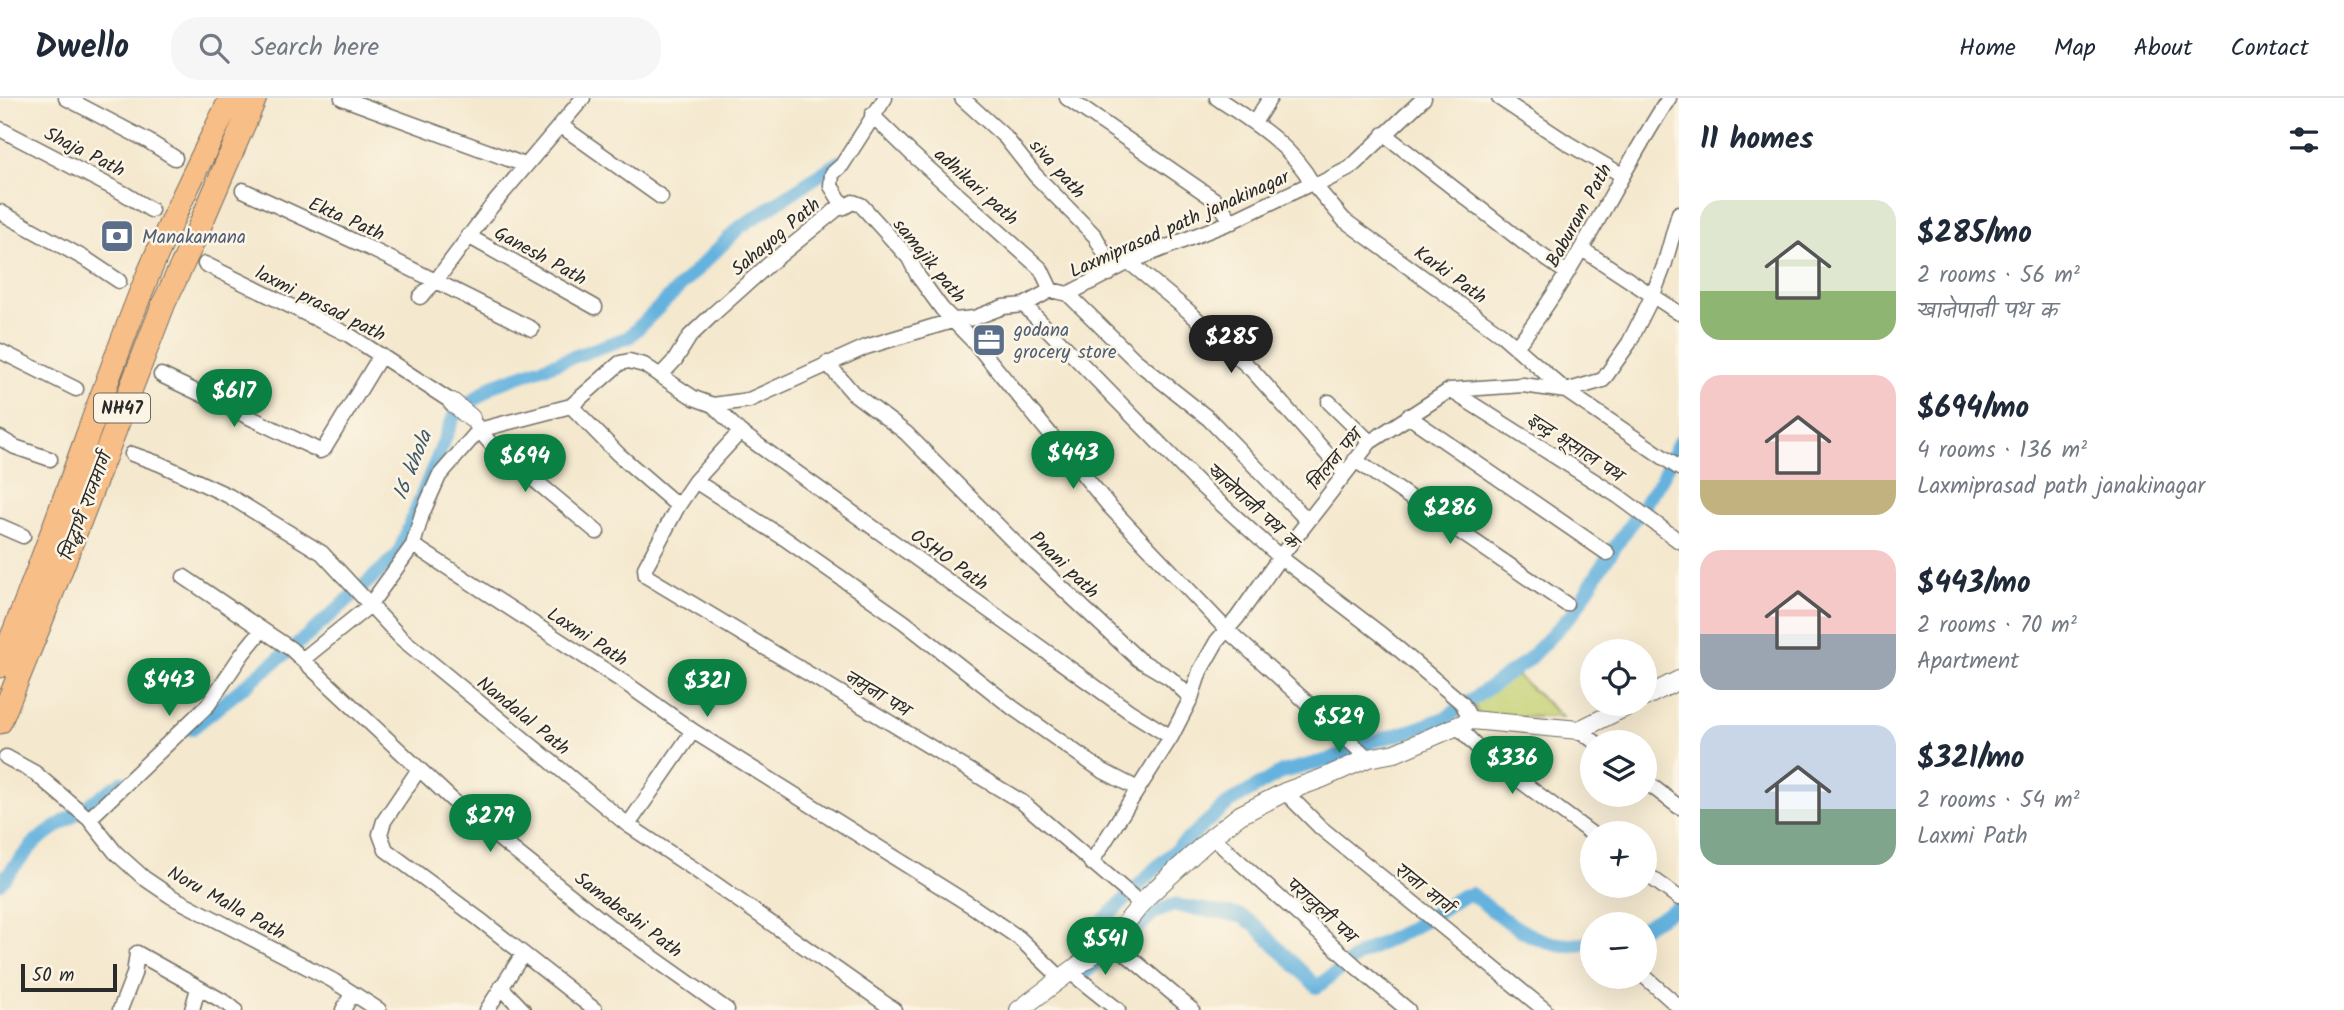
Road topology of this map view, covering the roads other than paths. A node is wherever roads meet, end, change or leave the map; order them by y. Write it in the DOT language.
graph roads {
  1 [pos="66,98"];
  2 [pos="230,98"];
  3 [pos="255,98"];
  4 [pos="342,98"];
  5 [pos="583,98"];
  6 [pos="885,98"];
  7 [pos="962,98"];
  8 [pos="1067,98"];
  9 [pos="1217,98"];
  10 [pos="1270,98"];
  11 [pos="1424,98"];
  12 [pos="1499,98"];
  13 [pos="1669,98"];
  14 [pos="872,114"];
  15 [pos="1254,123"];
  16 [pos="560,125"];
  17 [pos="0,129"];
  18 [pos="1384,134"];
  19 [pos="175,158"];
  20 [pos="524,165"];
  21 [pos="1622,175"];
  22 [pos="1314,185"];
  23 [pos="243,190"];
  24 [pos="662,197"];
  25 [pos="844,207"];
  26 [pos="150,210"];
  27 [pos="0,212"];
  28 [pos="1679,213"];
  29 [pos="1232,222"];
  30 [pos="468,236"];
  31 [pos="1582,249"];
  32 [pos="1129,262"];
  33 [pos="205,264"];
  34 [pos="1567,273"];
  35 [pos="1109,274"];
  36 [pos="119,281"];
  37 [pos="435,282"];
  38 [pos="1051,290"];
  39 [pos="1068,294"];
  40 [pos="420,297"];
  41 [pos="1652,297"];
  42 [pos="1024,305"];
  43 [pos="595,307"];
  44 [pos="1679,313"];
  45 [pos="955,320"];
  46 [pos="532,330"];
  47 [pos="1516,347"];
  48 [pos="0,351"];
  49 [pos="381,355"];
  50 [pos="827,363"];
  51 [pos="161,375"];
  52 [pos="660,376"];
  53 [pos="76,389"];
  54 [pos="1450,390"];
  55 [pos="1566,391"];
  56 [pos="452,402"];
  57 [pos="1329,402"];
  58 [pos="713,405"];
  59 [pos="571,406"];
  60 [pos="1408,416"];
  61 [pos="475,424"];
  62 [pos="740,432"];
  63 [pos="0,438"];
  64 [pos="1370,442"];
  65 [pos="132,454"];
  66 [pos="50,459"];
  67 [pos="1355,460"];
  68 [pos="1679,468"];
  69 [pos="1344,473"];
  70 [pos="695,481"];
  71 [pos="678,506"];
  72 [pos="1308,521"];
  73 [pos="0,526"];
  74 [pos="597,532"];
  75 [pos="23,536"];
  76 [pos="1679,541"];
  77 [pos="413,545"];
  78 [pos="1607,553"];
  79 [pos="1280,557"];
  80 [pos="184,576"];
  81 [pos="1566,604"];
  82 [pos="369,606"];
  83 [pos="1226,629"];
  84 [pos="261,631"];
  85 [pos="296,655"];
  86 [pos="0,666"];
  87 [pos="1679,680"];
  88 [pos="1657,691"];
  89 [pos="1191,698"];
  90 [pos="1608,716"];
  91 [pos="0,722"];
  92 [pos="1465,724"];
  93 [pos="1579,730"];
  94 [pos="692,731"];
  95 [pos="1171,737"];
  96 [pos="6,757"];
  97 [pos="1368,757"];
  98 [pos="419,769"];
  99 [pos="1138,789"];
  100 [pos="1657,790"];
  101 [pos="1285,792"];
  102 [pos="1679,807"];
  103 [pos="89,820"];
  104 [pos="628,825"];
  105 [pos="1580,825"];
  106 [pos="1212,837"];
  107 [pos="1091,863"];
  108 [pos="1657,882"];
  109 [pos="1679,898"];
  110 [pos="1141,903"];
  111 [pos="1111,942"];
  112 [pos="523,954"];
  113 [pos="1065,974"];
  114 [pos="501,987"];
  115 [pos="198,988"];
  116 [pos="1657,988"];
  117 [pos="352,994"];
  118 [pos="1679,1007"];
  119 [pos="120,1010"];
  120 [pos="192,1010"];
  121 [pos="234,1010"];
  122 [pos="343,1010"];
  123 [pos="379,1010"];
  124 [pos="487,1010"];
  125 [pos="523,1010"];
  126 [pos="595,1010"];
  127 [pos="727,1010"];
  128 [pos="894,1010"];
  129 [pos="1018,1010"];
  130 [pos="1118,1010"];
  131 [pos="1192,1010"];
  132 [pos="1408,1010"];
  133 [pos="1545,1010"];
  1 -- 19 [label="street"];
  2 -- 86 [label="highway, सिद्धार्थ राजमार्ग / NH47"];
  3 -- 91 [label="highway, सिद्धार्थ राजमार्ग / NH47"];
  4 -- 20 [label="street"];
  5 -- 16 [label="street"];
  6 -- 14 [label="street"];
  7 -- 35 [label="street, siva path"];
  8 -- 29 [label="street"];
  9 -- 15 [label="street, Karki Path"];
  10 -- 15 [label="street"];
  11 -- 18 [label="street, Laxmiprasad path janakinagar"];
  12 -- 21 [label="street"];
  13 -- 21 [label="street, Baburam Path"];
  14 -- 25 [label="street, Sahayog Path"];
  14 -- 38 [label="street, adhikari path"];
  15 -- 22 [label="street, Karki Path"];
  16 -- 20 [label="street"];
  16 -- 24 [label="street"];
  17 -- 26 [label="street, Shaja Path"];
  18 -- 22 [label="street, Laxmiprasad path janakinagar"];
  18 -- 34 [label="street"];
  20 -- 30 [label="street"];
  21 -- 31 [label="street, Baburam Path"];
  22 -- 29 [label="street, Laxmiprasad path janakinagar"];
  22 -- 47 [label="street, Karki Path"];
  23 -- 37 [label="street, Ekta Path"];
  25 -- 45 [label="street, samajik path"];
  25 -- 52 [label="street, Sahayog Path"];
  27 -- 36 [label="street"];
  28 -- 41 [label="street, मिलन पथ"];
  29 -- 32 [label="street, Laxmiprasad path janakinagar"];
  30 -- 37 [label="street"];
  30 -- 43 [label="street, Ganesh Path"];
  31 -- 34 [label="street, Baburam Path"];
  31 -- 41 [label="street"];
  32 -- 35 [label="street, Laxmiprasad path janakinagar"];
  32 -- 69 [label="street"];
  33 -- 49 [label="street, laxmi prasad path"];
  34 -- 47 [label="street, Baburam Path"];
  35 -- 39 [label="street, Laxmiprasad path janakinagar"];
  37 -- 40 [label="street"];
  37 -- 46 [label="street, Ekta Path"];
  38 -- 39 [label="street, Laxmiprasad path janakinagar"];
  38 -- 42 [label="street, Laxmiprasad path janakinagar"];
  39 -- 72 [label="street"];
  41 -- 44 [label="street"];
  41 -- 55 [label="street, मिलन पथ"];
  42 -- 45 [label="street, Laxmiprasad path janakinagar"];
  42 -- 79 [label="street, खानेपानी पथ क"];
  45 -- 50 [label="street, Laxmiprasad path janakinagar"];
  45 -- 83 [label="street"];
  47 -- 55 [label="street, Karki Path"];
  48 -- 53 [label="street"];
  49 -- 51 [label="street"];
  49 -- 56 [label="street, laxmi prasad path"];
  50 -- 58 [label="street, Laxmiprasad path janakinagar"];
  50 -- 89 [label="street, Pnani path"];
  52 -- 58 [label="street"];
  52 -- 59 [label="street"];
  54 -- 55 [label="street, मिलन पथ"];
  54 -- 60 [label="street, मिलन पथ"];
  54 -- 76 [label="street, इन्द्र भूसाल पथ"];
  55 -- 68 [label="street, Karki Path"];
  56 -- 61 [label="street"];
  57 -- 64 [label="street"];
  58 -- 62 [label="street, OSHO Path"];
  59 -- 61 [label="street"];
  59 -- 71 [label="street"];
  60 -- 64 [label="street, मिलन पथ"];
  60 -- 78 [label="street"];
  61 -- 74 [label="street"];
  61 -- 77 [label="street"];
  62 -- 70 [label="street"];
  62 -- 95 [label="street, OSHO Path"];
  63 -- 66 [label="street"];
  64 -- 67 [label="street, मिलन पथ"];
  65 -- 82 [label="street, Nandalal Path"];
  67 -- 69 [label="street, मिलन पथ"];
  67 -- 81 [label="street"];
  69 -- 72 [label="street, मिलन पथ"];
  70 -- 71 [label="street"];
  70 -- 99 [label="street"];
  71 -- 107 [label="street, नमुना पथ"];
  72 -- 79 [label="street, मिलन पथ"];
  73 -- 75 [label="street"];
  77 -- 82 [label="street"];
  77 -- 94 [label="street, Laxmi Path"];
  79 -- 83 [label="street, मिलन पथ"];
  79 -- 92 [label="street, खानेपानी पथ क"];
  80 -- 84 [label="street, Samabeshi Path"];
  82 -- 85 [label="street"];
  82 -- 104 [label="street, Nandalal Path"];
  83 -- 89 [label="street, मिलन पथ"];
  83 -- 97 [label="street"];
  84 -- 85 [label="street, Samabeshi Path"];
  84 -- 103 [label="street"];
  85 -- 98 [label="street, Samabeshi Path"];
  87 -- 88 [label="street"];
  89 -- 95 [label="street, मिलन पथ"];
  90 -- 93 [label="street"];
  92 -- 93 [label="street"];
  92 -- 97 [label="street"];
  92 -- 105 [label="street, खानेपानी पथ क"];
  94 -- 104 [label="street"];
  94 -- 113 [label="street, Laxmi Path"];
  95 -- 99 [label="street, मिलन पथ"];
  96 -- 103 [label="street, Noru Malla Path"];
  97 -- 101 [label="street"];
  98 -- 112 [label="street"];
  98 -- 127 [label="street, Samabeshi Path"];
  99 -- 107 [label="street, मिलन पथ"];
  100 -- 102 [label="street"];
  101 -- 106 [label="street"];
  101 -- 133 [label="street, राना मार्ग"];
  103 -- 117 [label="street, Noru Malla Path"];
  104 -- 128 [label="street, Nandalal Path"];
  106 -- 110 [label="street"];
  106 -- 132 [label="street, पराजुली पथ"];
  107 -- 110 [label="street, नमुना पथ"];
  108 -- 109 [label="street"];
  110 -- 111 [label="street"];
  111 -- 113 [label="street"];
  111 -- 131 [label="street"];
  112 -- 114 [label="street"];
  112 -- 126 [label="street"];
  113 -- 129 [label="street"];
  113 -- 130 [label="street, Laxmi Path"];
  114 -- 124 [label="street"];
  114 -- 125 [label="street"];
  115 -- 119 [label="street"];
  115 -- 120 [label="street"];
  115 -- 121 [label="street"];
  116 -- 118 [label="street"];
  117 -- 122 [label="street"];
  117 -- 123 [label="street, Noru Malla Path"];
}
